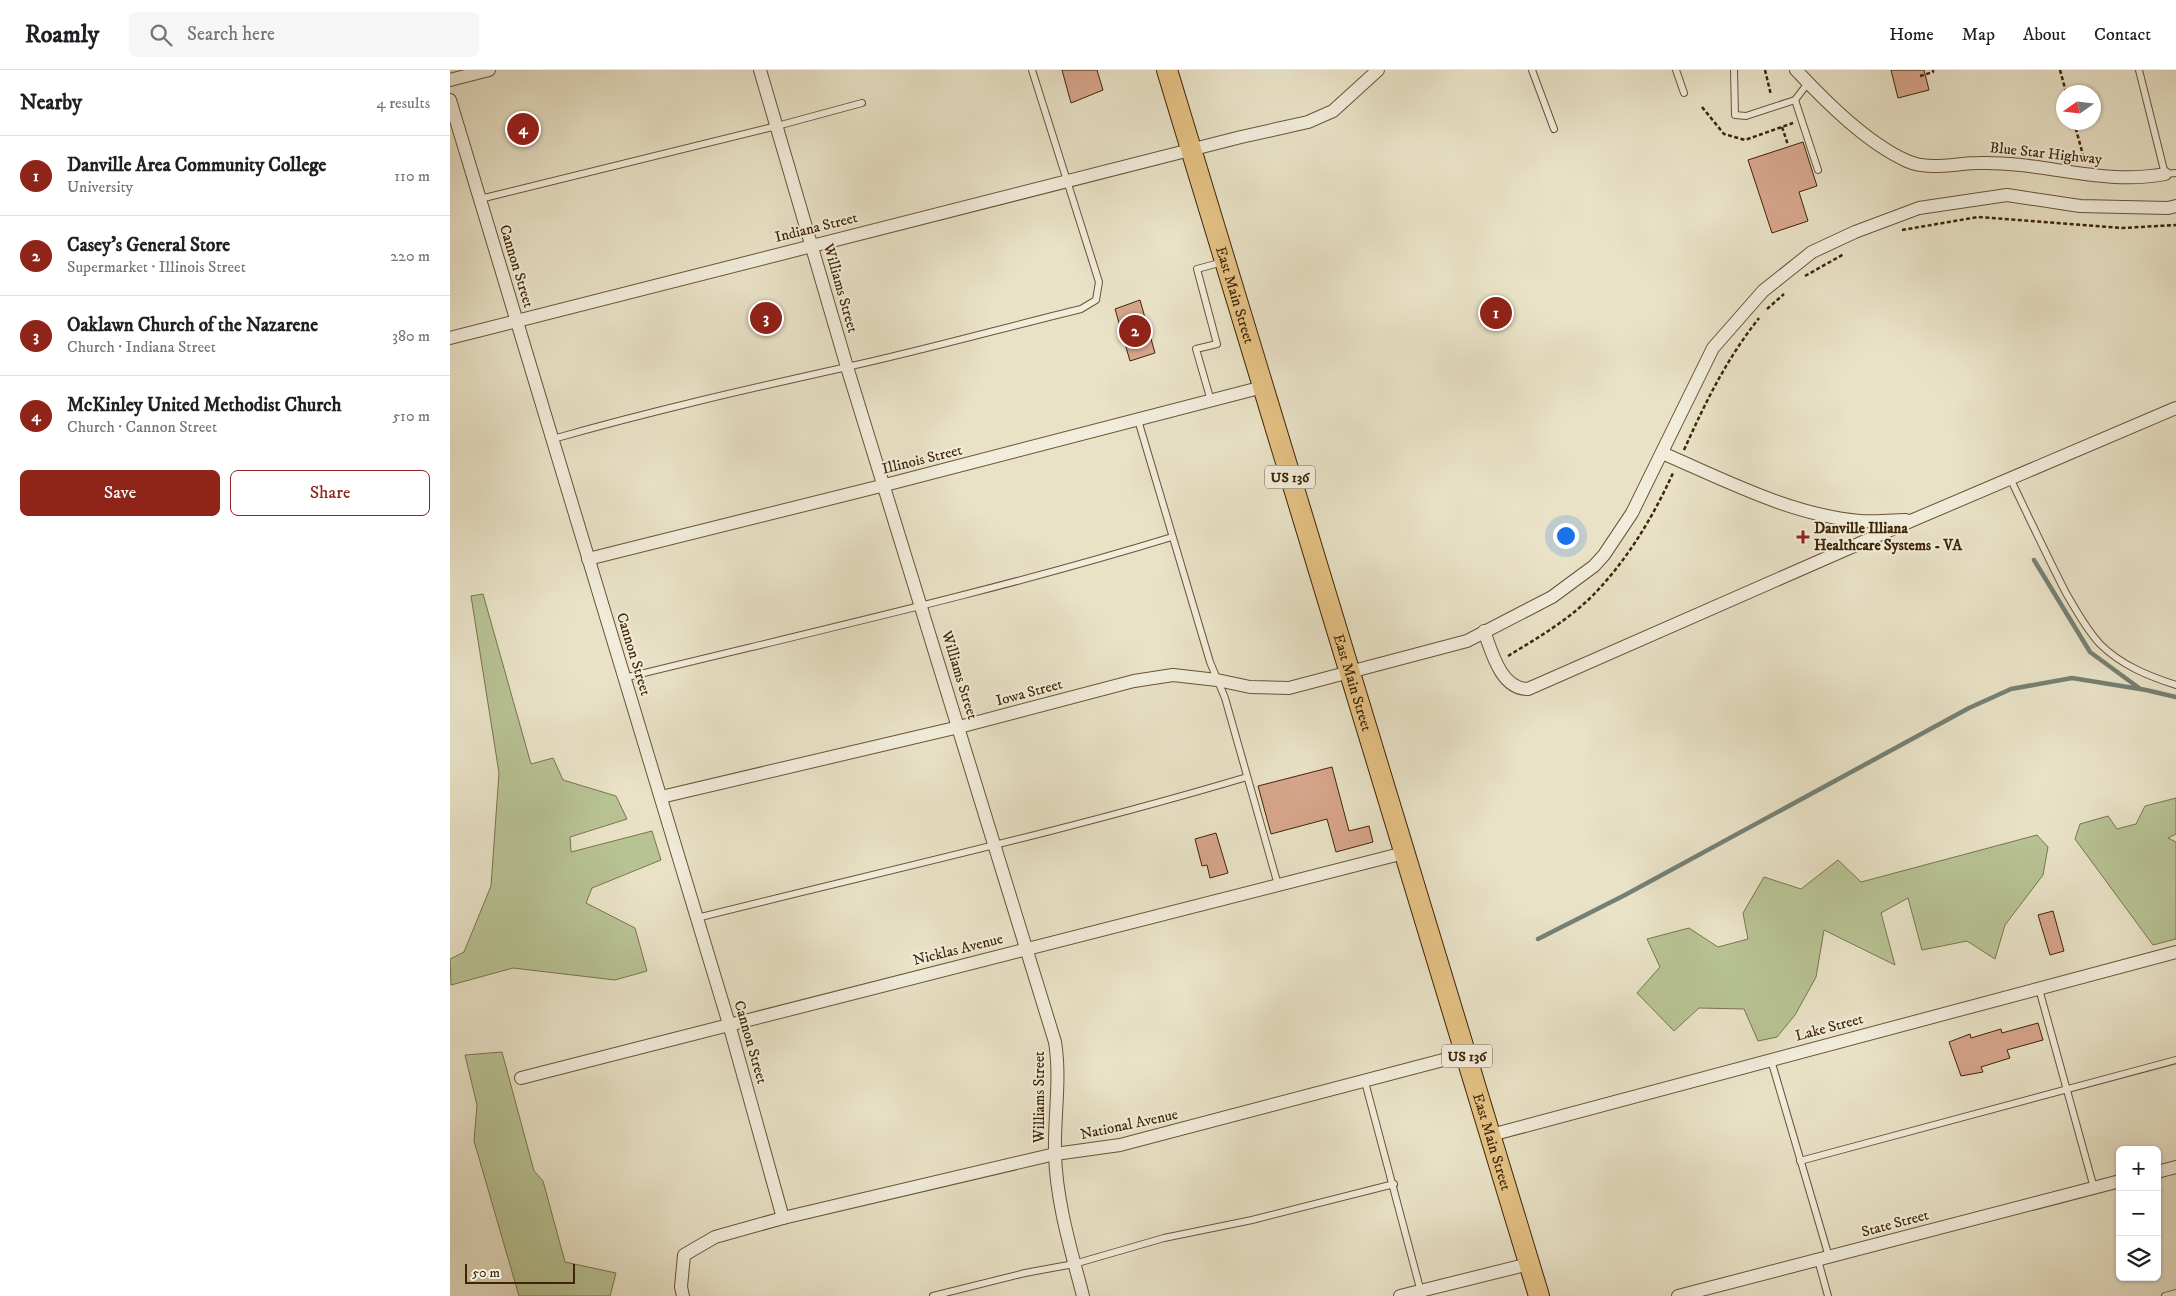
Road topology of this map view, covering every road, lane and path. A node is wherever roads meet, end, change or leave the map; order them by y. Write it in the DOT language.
graph roads {
  1 [pos="489,70"];
  2 [pos="760,70"];
  3 [pos="1032,70"];
  4 [pos="1167,70"];
  5 [pos="1378,70"];
  6 [pos="1532,70"];
  7 [pos="1676,70"];
  8 [pos="1734,70"];
  9 [pos="1765,70"];
  10 [pos="1796,70"];
  11 [pos="1933,70"];
  12 [pos="2060,70"];
  13 [pos="2139,70"];
  14 [pos="1920,76"];
  15 [pos="450,80"];
  16 [pos="1808,83"];
  17 [pos="2064,85"];
  18 [pos="1684,93"];
  19 [pos="1772,95"];
  20 [pos="450,100"];
  21 [pos="1795,100"];
  22 [pos="862,103"];
  23 [pos="1702,107"];
  24 [pos="1801,120"];
  25 [pos="777,126"];
  26 [pos="1782,127"];
  27 [pos="1554,129"];
  28 [pos="2076,130"];
  29 [pos="1788,145"];
  30 [pos="1191,150"];
  31 [pos="2092,156"];
  32 [pos="1818,170"];
  33 [pos="2171,174"];
  34 [pos="1067,181"];
  35 [pos="480,199"];
  36 [pos="2176,206"];
  37 [pos="2176,225"];
  38 [pos="1900,230"];
  39 [pos="812,245"];
  40 [pos="1846,253"];
  41 [pos="1225,261"];
  42 [pos="1804,277"];
  43 [pos="1790,289"];
  44 [pos="516,321"];
  45 [pos="450,338"];
  46 [pos="847,367"];
  47 [pos="1263,387"];
  48 [pos="1211,401"];
  49 [pos="2176,408"];
  50 [pos="1138,420"];
  51 [pos="554,439"];
  52 [pos="1662,453"];
  53 [pos="1679,460"];
  54 [pos="2011,480"];
  55 [pos="884,485"];
  56 [pos="1913,520"];
  57 [pos="1172,537"];
  58 [pos="588,559"];
  59 [pos="922,604"];
  60 [pos="1484,631"];
  61 [pos="1496,663"];
  62 [pos="1350,673"];
  63 [pos="624,678"];
  64 [pos="1217,680"];
  65 [pos="2176,685"];
  66 [pos="958,727"];
  67 [pos="1247,777"];
  68 [pos="661,797"];
  69 [pos="995,846"];
  70 [pos="1404,853"];
  71 [pos="1278,885"];
  72 [pos="697,918"];
  73 [pos="1026,949"];
  74 [pos="2176,952"];
  75 [pos="2039,989"];
  76 [pos="730,1024"];
  77 [pos="1466,1054"];
  78 [pos="1771,1060"];
  79 [pos="2176,1060"];
  80 [pos="520,1078"];
  81 [pos="1365,1082"];
  82 [pos="2067,1089"];
  83 [pos="1491,1135"];
  84 [pos="1055,1154"];
  85 [pos="1800,1160"];
  86 [pos="2176,1167"];
  87 [pos="2161,1171"];
  88 [pos="2116,1182"];
  89 [pos="1394,1184"];
  90 [pos="2094,1188"];
  91 [pos="783,1218"];
  92 [pos="1824,1259"];
  93 [pos="1074,1264"];
  94 [pos="1529,1264"];
  95 [pos="2176,1293"];
  96 [pos="1421,1294"];
  97 [pos="683,1296"];
  98 [pos="933,1296"];
  99 [pos="1083,1296"];
  100 [pos="1400,1296"];
  101 [pos="1539,1296"];
  102 [pos="1678,1296"];
  103 [pos="1828,1296"];
  104 [pos="2165,1296"];
  1 -- 15 [label="street"];
  2 -- 25 [label="street, Williams Street"];
  3 -- 34 [label="lane"];
  4 -- 30 [label="main road, East Main Street / US 136"];
  5 -- 30 [label="street"];
  6 -- 27 [label="lane"];
  7 -- 18 [label="lane"];
  8 -- 21 [label="lane"];
  9 -- 19 [label="path"];
  10 -- 16 [label="street, Blue Star Highway"];
  11 -- 14 [label="path"];
  12 -- 17 [label="path"];
  13 -- 33 [label="lane"];
  16 -- 21 [label="lane"];
  16 -- 33 [label="street, Blue Star Highway"];
  20 -- 35 [label="street, Cannon Street"];
  21 -- 24 [label="lane"];
  22 -- 25 [label="lane"];
  23 -- 26 [label="path"];
  24 -- 26 [label="path"];
  24 -- 32 [label="lane"];
  25 -- 35 [label="lane"];
  25 -- 39 [label="street, Williams Street"];
  26 -- 29 [label="path"];
  28 -- 31 [label="path"];
  30 -- 34 [label="street, Indiana Street"];
  30 -- 41 [label="main road, East Main Street / US 136"];
  34 -- 39 [label="street, Indiana Street"];
  34 -- 46 [label="lane"];
  35 -- 44 [label="street, Cannon Street"];
  36 -- 52 [label="street, Iowa Street"];
  37 -- 38 [label="path"];
  39 -- 44 [label="street, Indiana Street"];
  39 -- 46 [label="street, Williams Street"];
  40 -- 42 [label="path"];
  41 -- 47 [label="main road, East Main Street / US 136"];
  41 -- 48 [label="lane"];
  43 -- 53 [label="path"];
  44 -- 45 [label="street, Indiana Street"];
  44 -- 51 [label="street, Cannon Street"];
  46 -- 51 [label="lane"];
  46 -- 55 [label="street, Williams Street"];
  47 -- 48 [label="street, Illinois Street"];
  47 -- 62 [label="main road, East Main Street / US 136"];
  48 -- 50 [label="street, Illinois Street"];
  49 -- 54 [label="street"];
  50 -- 55 [label="street, Illinois Street"];
  50 -- 57 [label="lane"];
  51 -- 58 [label="street, Cannon Street"];
  52 -- 53 [label="street"];
  52 -- 60 [label="street, Iowa Street"];
  53 -- 56 [label="street"];
  53 -- 61 [label="path"];
  54 -- 56 [label="street"];
  54 -- 65 [label="lane"];
  55 -- 58 [label="street, Illinois Street"];
  55 -- 59 [label="street, Williams Street"];
  56 -- 61 [label="street"];
  57 -- 59 [label="lane"];
  57 -- 64 [label="lane"];
  58 -- 63 [label="street, Cannon Street"];
  59 -- 63 [label="lane"];
  59 -- 66 [label="street, Williams Street"];
  60 -- 61 [label="street"];
  60 -- 62 [label="street, Iowa Street"];
  62 -- 64 [label="street, Iowa Street"];
  62 -- 70 [label="main road, East Main Street / US 136"];
  63 -- 68 [label="street, Cannon Street"];
  64 -- 66 [label="street, Iowa Street"];
  64 -- 67 [label="lane"];
  66 -- 68 [label="street, Iowa Street"];
  66 -- 69 [label="street, Williams Street"];
  67 -- 69 [label="lane"];
  67 -- 71 [label="lane"];
  68 -- 72 [label="street, Cannon Street"];
  69 -- 72 [label="lane"];
  69 -- 73 [label="street, Williams Street"];
  70 -- 71 [label="street, Nicklas Avenue"];
  70 -- 77 [label="main road, East Main Street / US 136"];
  71 -- 73 [label="street, Nicklas Avenue"];
  72 -- 76 [label="street, Cannon Street"];
  73 -- 76 [label="street, Nicklas Avenue"];
  73 -- 84 [label="street, Williams Street"];
  74 -- 75 [label="street, Lake Street"];
  75 -- 78 [label="street, Lake Street"];
  75 -- 82 [label="lane"];
  76 -- 80 [label="street, Nicklas Avenue"];
  76 -- 91 [label="street, Cannon Street"];
  77 -- 81 [label="street, National Avenue"];
  77 -- 83 [label="main road, East Main Street / US 136"];
  78 -- 83 [label="street, Lake Street"];
  78 -- 85 [label="lane"];
  79 -- 82 [label="lane"];
  81 -- 84 [label="street, National Avenue"];
  81 -- 89 [label="lane"];
  82 -- 85 [label="lane"];
  82 -- 90 [label="lane"];
  83 -- 94 [label="main road, East Main Street / US 136"];
  84 -- 91 [label="street, National Avenue"];
  84 -- 93 [label="street, Williams Street"];
  85 -- 92 [label="lane"];
  86 -- 87 [label="street"];
  88 -- 90 [label="street, State Street"];
  89 -- 93 [label="lane"];
  89 -- 96 [label="lane"];
  90 -- 92 [label="street, State Street"];
  91 -- 97 [label="street, National Avenue"];
  92 -- 102 [label="street, State Street"];
  92 -- 103 [label="lane"];
  93 -- 98 [label="lane"];
  93 -- 99 [label="street, Williams Street"];
  94 -- 96 [label="street"];
  94 -- 101 [label="main road, East Main Street / US 136"];
  95 -- 104 [label="lane"];
  96 -- 100 [label="street"];
}
